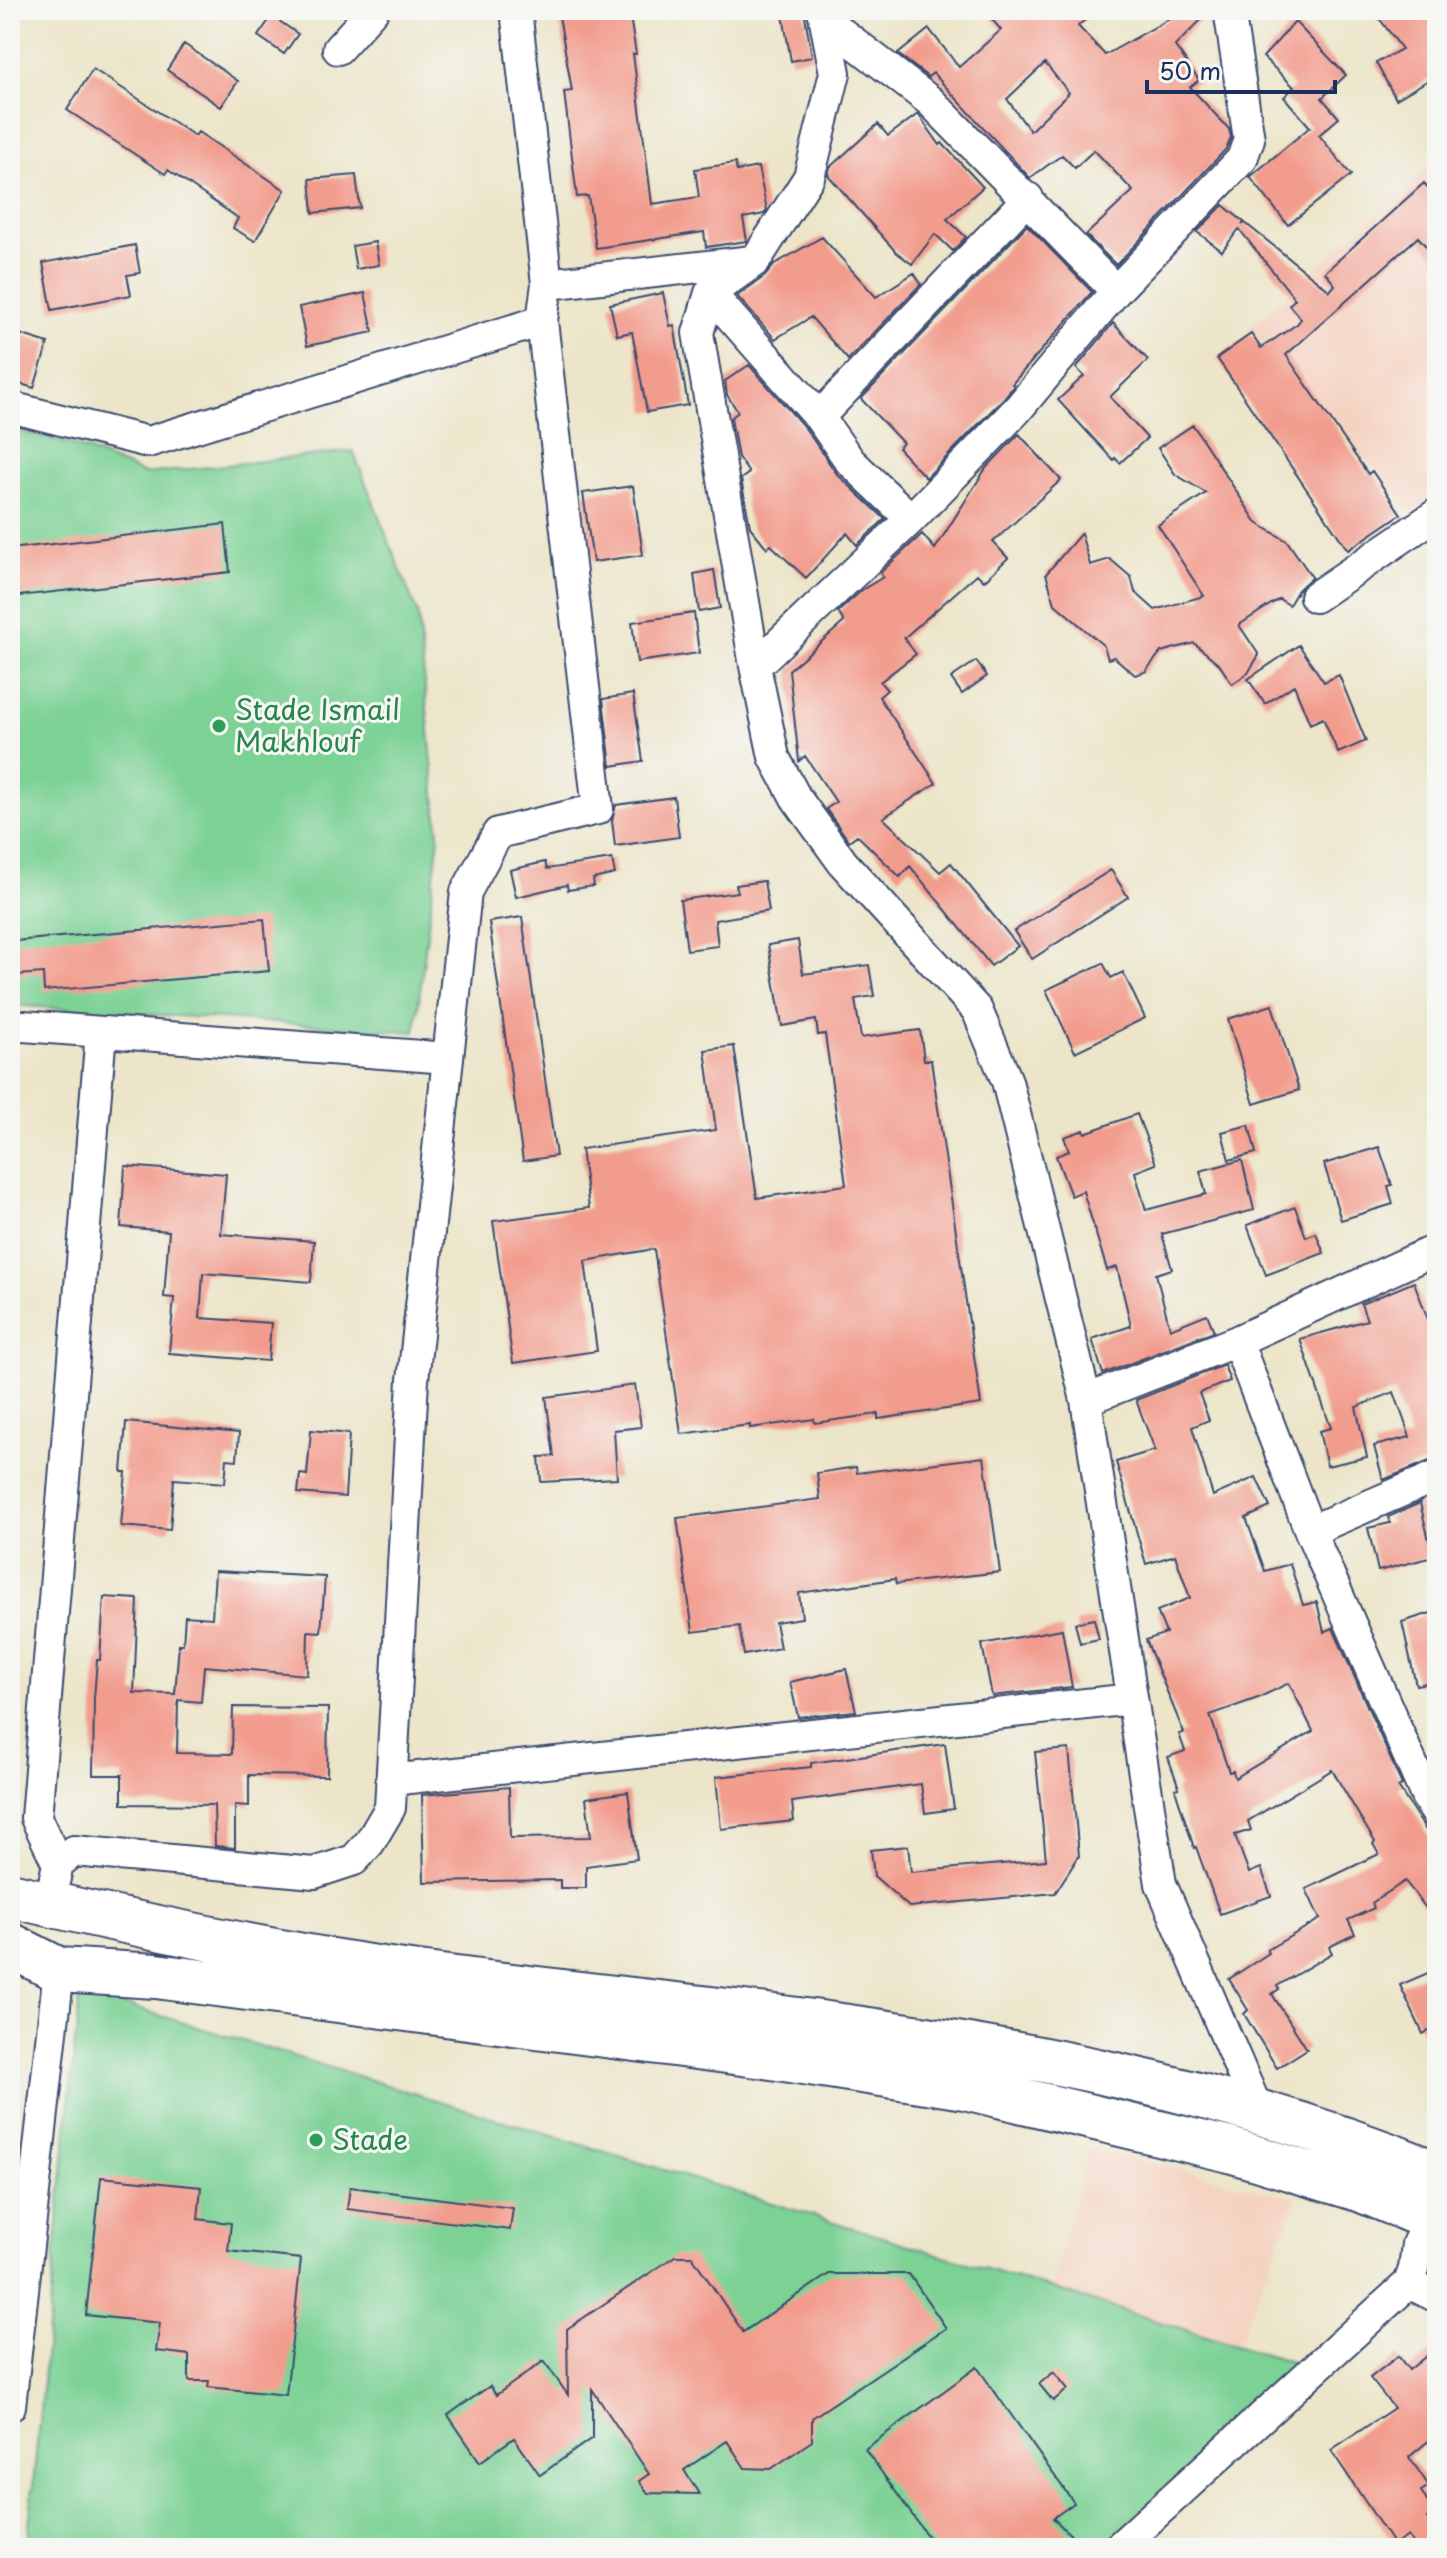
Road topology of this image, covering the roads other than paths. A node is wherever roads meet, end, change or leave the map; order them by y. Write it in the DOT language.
graph roads {
  1 [pos="373,10"];
  2 [pos="516,10"];
  3 [pos="1229,10"];
  4 [pos="824,16"];
  5 [pos="338,49"];
  6 [pos="1028,198"];
  7 [pos="755,261"];
  8 [pos="547,284"];
  9 [pos="1116,291"];
  10 [pos="710,293"];
  11 [pos="542,321"];
  12 [pos="10,407"];
  13 [pos="819,417"];
  14 [pos="1437,514"];
  15 [pos="911,519"];
  16 [pos="1315,597"];
  17 [pos="755,666"];
  18 [pos="10,1025"];
  19 [pos="101,1032"];
  20 [pos="448,1058"];
  21 [pos="1437,1249"];
  22 [pos="1237,1341"];
  23 [pos="1086,1400"];
  24 [pos="1437,1476"];
  25 [pos="1310,1531"];
  26 [pos="1132,1699"];
  27 [pos="391,1780"];
  28 [pos="1437,1814"];
  29 [pos="39,1888"];
  30 [pos="10,1945"];
  31 [pos="59,1970"];
  32 [pos="1258,2111"];
  33 [pos="1437,2174"];
  34 [pos="1433,2219"];
  35 [pos="1409,2283"];
  36 [pos="1437,2297"];
  37 [pos="10,2406"];
  38 [pos="1118,2548"];
  1 -- 5 [label="street"];
  2 -- 8 [label="street"];
  3 -- 9 [label="street"];
  4 -- 6 [label="street"];
  4 -- 7 [label="street"];
  6 -- 9 [label="street"];
  6 -- 13 [label="street"];
  7 -- 8 [label="street"];
  7 -- 10 [label="street"];
  8 -- 11 [label="street"];
  9 -- 15 [label="street"];
  10 -- 13 [label="street"];
  10 -- 17 [label="street"];
  11 -- 12 [label="street"];
  11 -- 20 [label="street"];
  13 -- 15 [label="street"];
  14 -- 16 [label="street"];
  15 -- 17 [label="street"];
  17 -- 23 [label="street"];
  18 -- 19 [label="street"];
  19 -- 20 [label="street"];
  19 -- 29 [label="street"];
  20 -- 27 [label="street"];
  21 -- 22 [label="street"];
  22 -- 23 [label="street"];
  22 -- 25 [label="street"];
  23 -- 26 [label="street"];
  24 -- 25 [label="street"];
  25 -- 28 [label="street"];
  26 -- 27 [label="street"];
  26 -- 32 [label="street"];
  27 -- 29 [label="street"];
  29 -- 32 [label="highway"];
  30 -- 31 [label="highway"];
  31 -- 34 [label="highway"];
  31 -- 37 [label="street"];
  32 -- 33 [label="highway"];
  34 -- 35 [label="street"];
  35 -- 36 [label="street"];
  35 -- 38 [label="street"];
}
